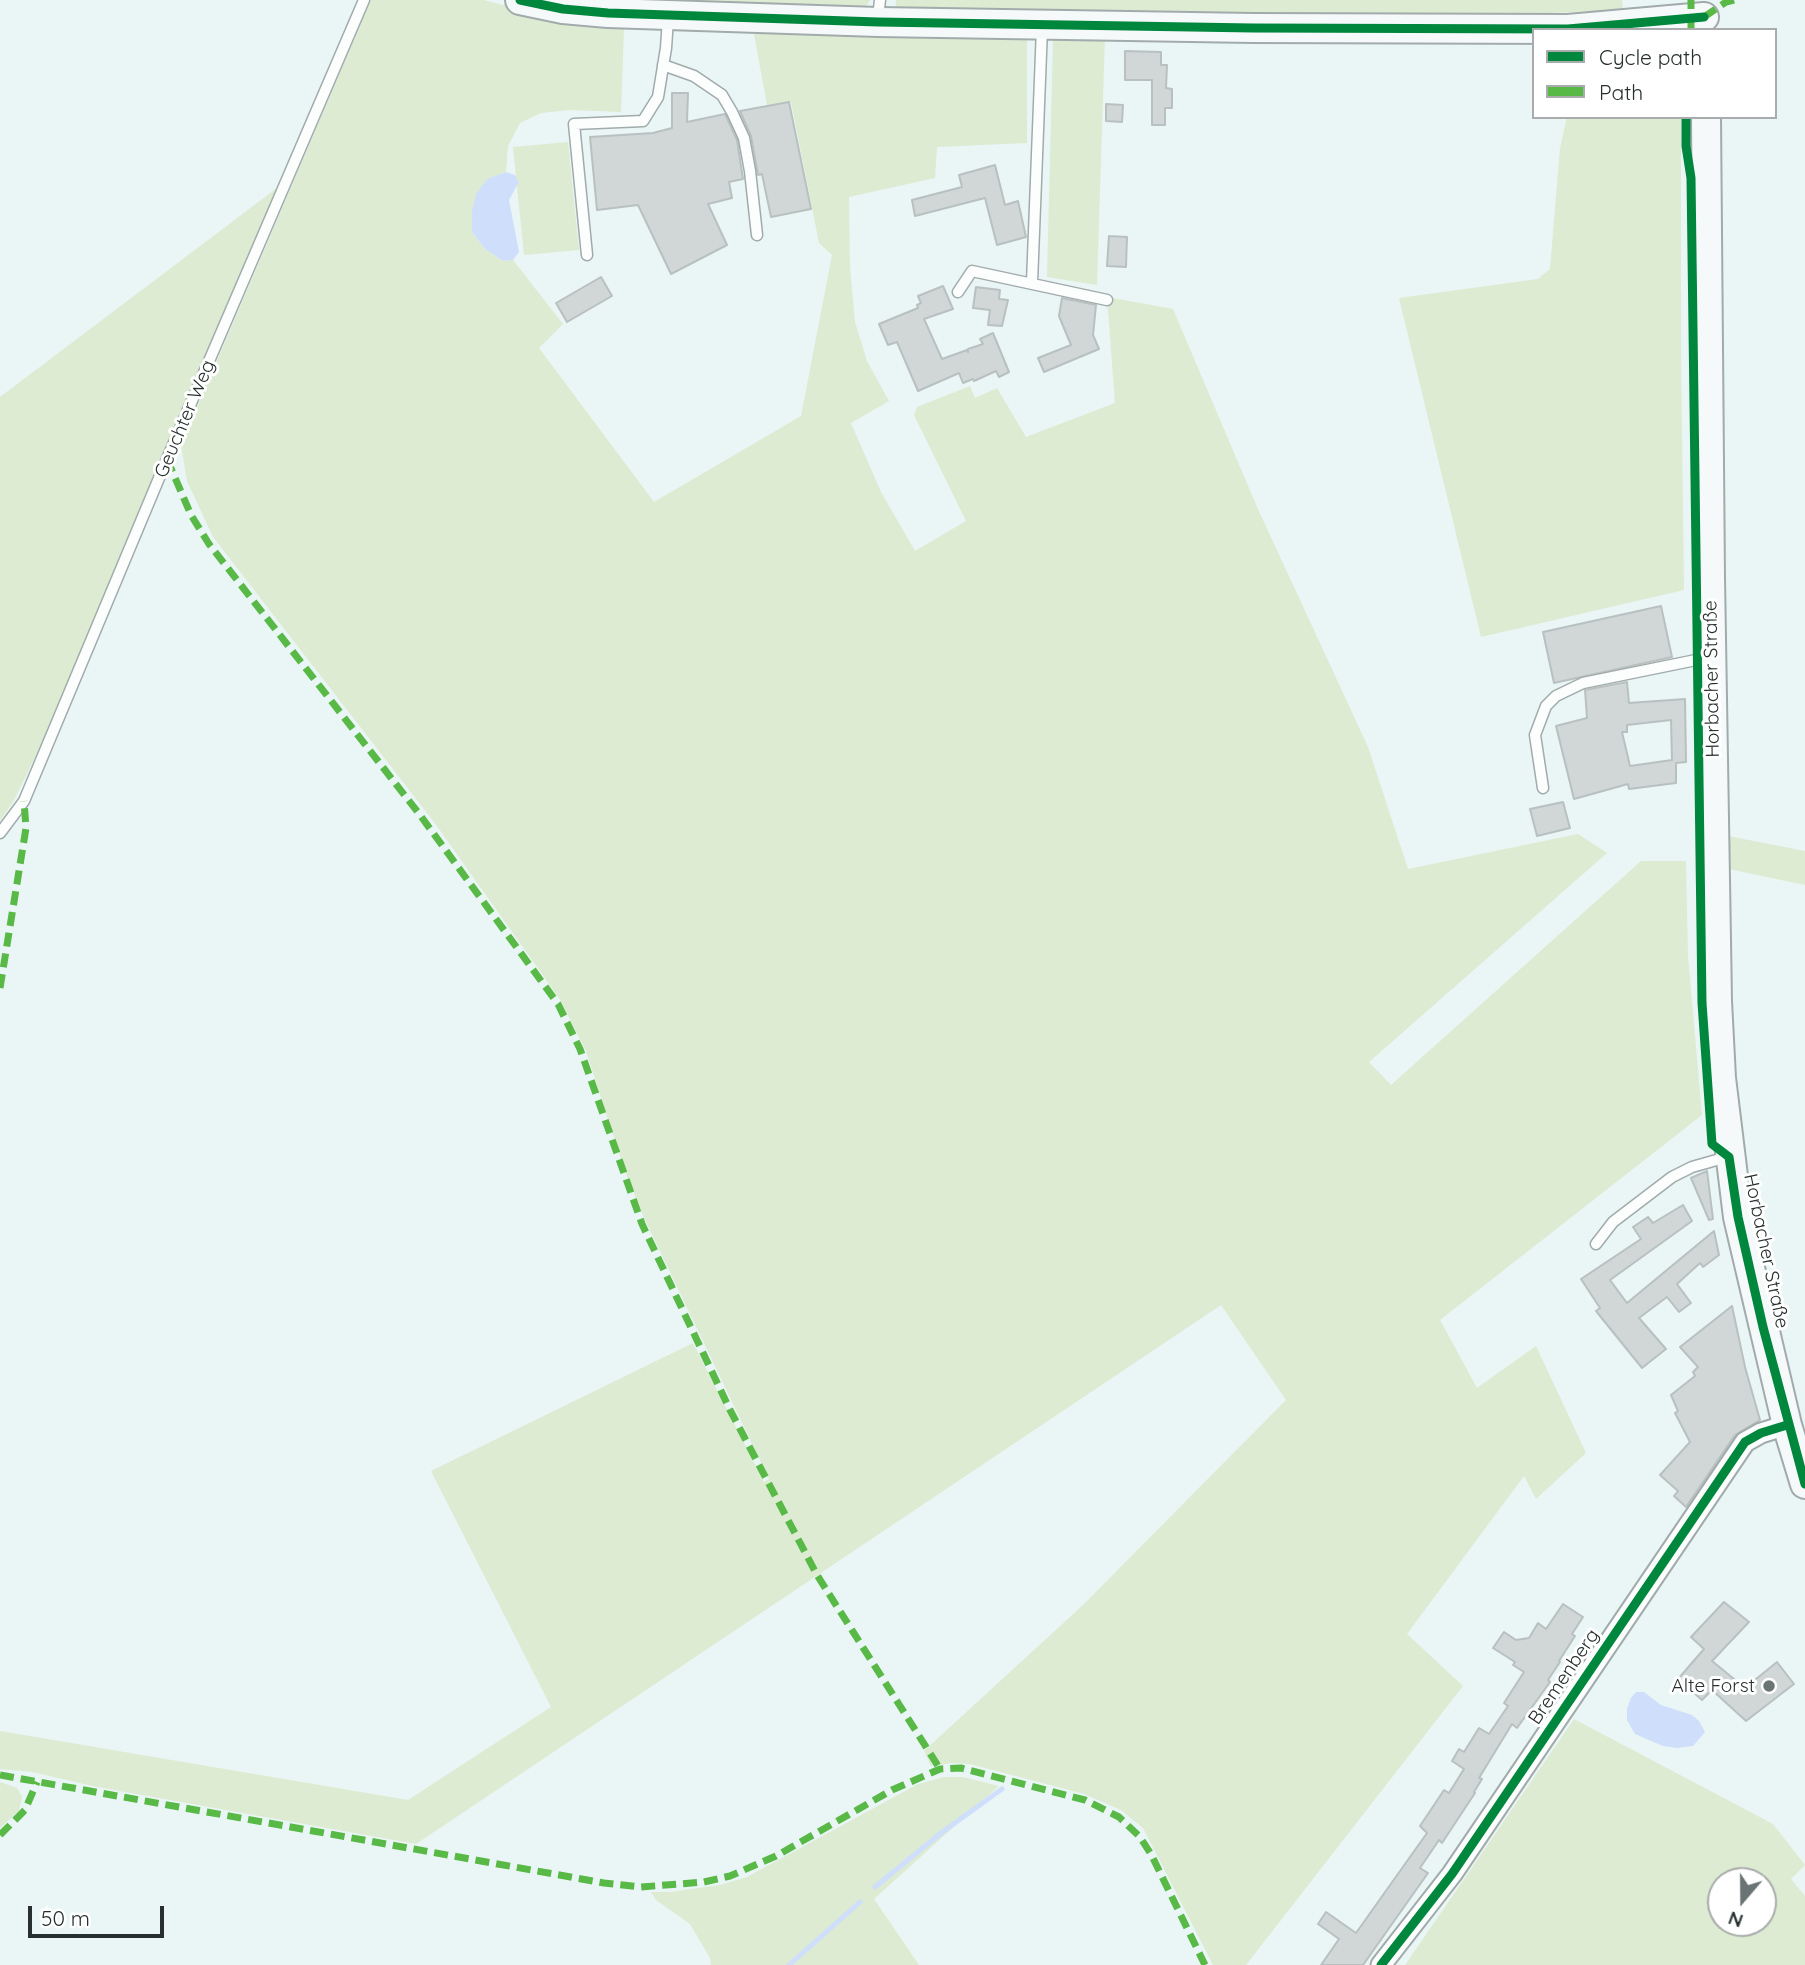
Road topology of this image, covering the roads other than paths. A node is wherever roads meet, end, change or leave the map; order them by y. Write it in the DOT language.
graph roads {
  1 [pos="364,0"];
  2 [pos="520,0"];
  3 [pos="879,11"];
  4 [pos="668,15"];
  5 [pos="1704,16"];
  6 [pos="1042,24"];
  7 [pos="1578,28"];
  8 [pos="1532,29"];
  9 [pos="663,65"];
  10 [pos="1706,119"];
  11 [pos="757,235"];
  12 [pos="587,255"];
  13 [pos="1032,282"];
  14 [pos="958,292"];
  15 [pos="1107,300"];
  16 [pos="1712,660"];
  17 [pos="1543,788"];
  18 [pos="0,833"];
  19 [pos="1729,1157"];
  20 [pos="1596,1244"];
  21 [pos="1787,1425"];
  22 [pos="1805,1484"];
  23 [pos="1381,1965"];
  1 -- 18 [label="lane, Geuchter Weg"];
  2 -- 4 [label="main road"];
  3 -- 4 [label="main road"];
  3 -- 6 [label="main road"];
  4 -- 9 [label="lane"];
  5 -- 7 [label="main road"];
  6 -- 8 [label="main road"];
  6 -- 13 [label="lane"];
  9 -- 11 [label="lane"];
  9 -- 12 [label="lane"];
  10 -- 16 [label="main road, Horbacher Straße"];
  13 -- 14 [label="lane"];
  13 -- 15 [label="lane"];
  16 -- 17 [label="lane"];
  16 -- 19 [label="main road, Horbacher Straße"];
  19 -- 20 [label="lane"];
  19 -- 21 [label="main road, Horbacher Straße"];
  21 -- 22 [label="main road, Horbacher Straße"];
  21 -- 23 [label="street, Bremenberg"];
}
